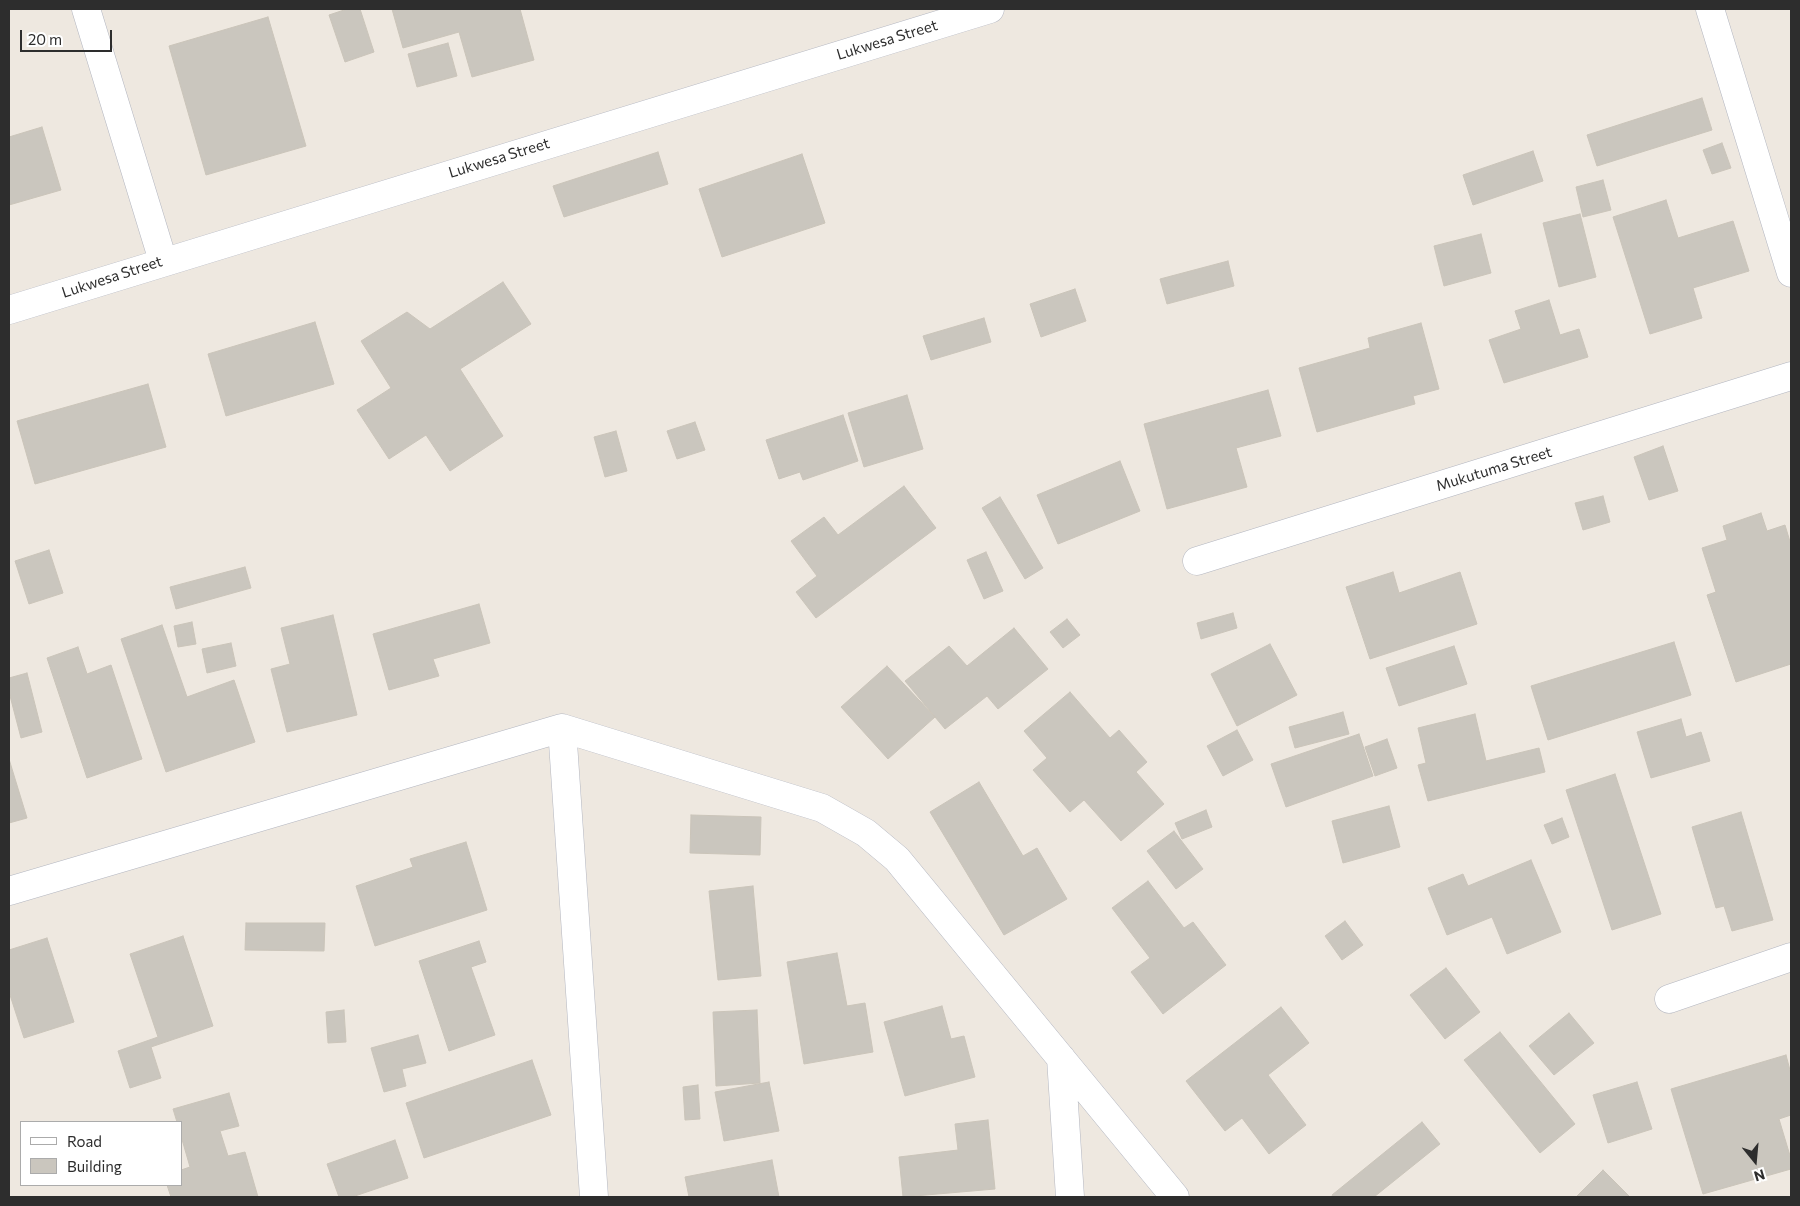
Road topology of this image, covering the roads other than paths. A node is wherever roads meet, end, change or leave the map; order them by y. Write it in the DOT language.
graph roads {
  1 [pos="86,9"];
  2 [pos="990,9"];
  3 [pos="1710,9"];
  4 [pos="163,261"];
  5 [pos="1791,273"];
  6 [pos="9,310"];
  7 [pos="1791,376"];
  8 [pos="1197,561"];
  9 [pos="562,728"];
  10 [pos="9,890"];
  11 [pos="1791,957"];
  12 [pos="1669,999"];
  13 [pos="1061,1058"];
  14 [pos="594,1197"];
  15 [pos="1070,1197"];
  16 [pos="1175,1197"];
  1 -- 4 [label="street"];
  2 -- 4 [label="street, Lukwesa Street"];
  3 -- 5 [label="street"];
  4 -- 6 [label="street, Lukwesa Street"];
  7 -- 8 [label="street, Mukutuma Street"];
  9 -- 10 [label="street"];
  9 -- 13 [label="street"];
  9 -- 14 [label="street"];
  11 -- 12 [label="street"];
  13 -- 15 [label="street"];
  13 -- 16 [label="street"];
}
